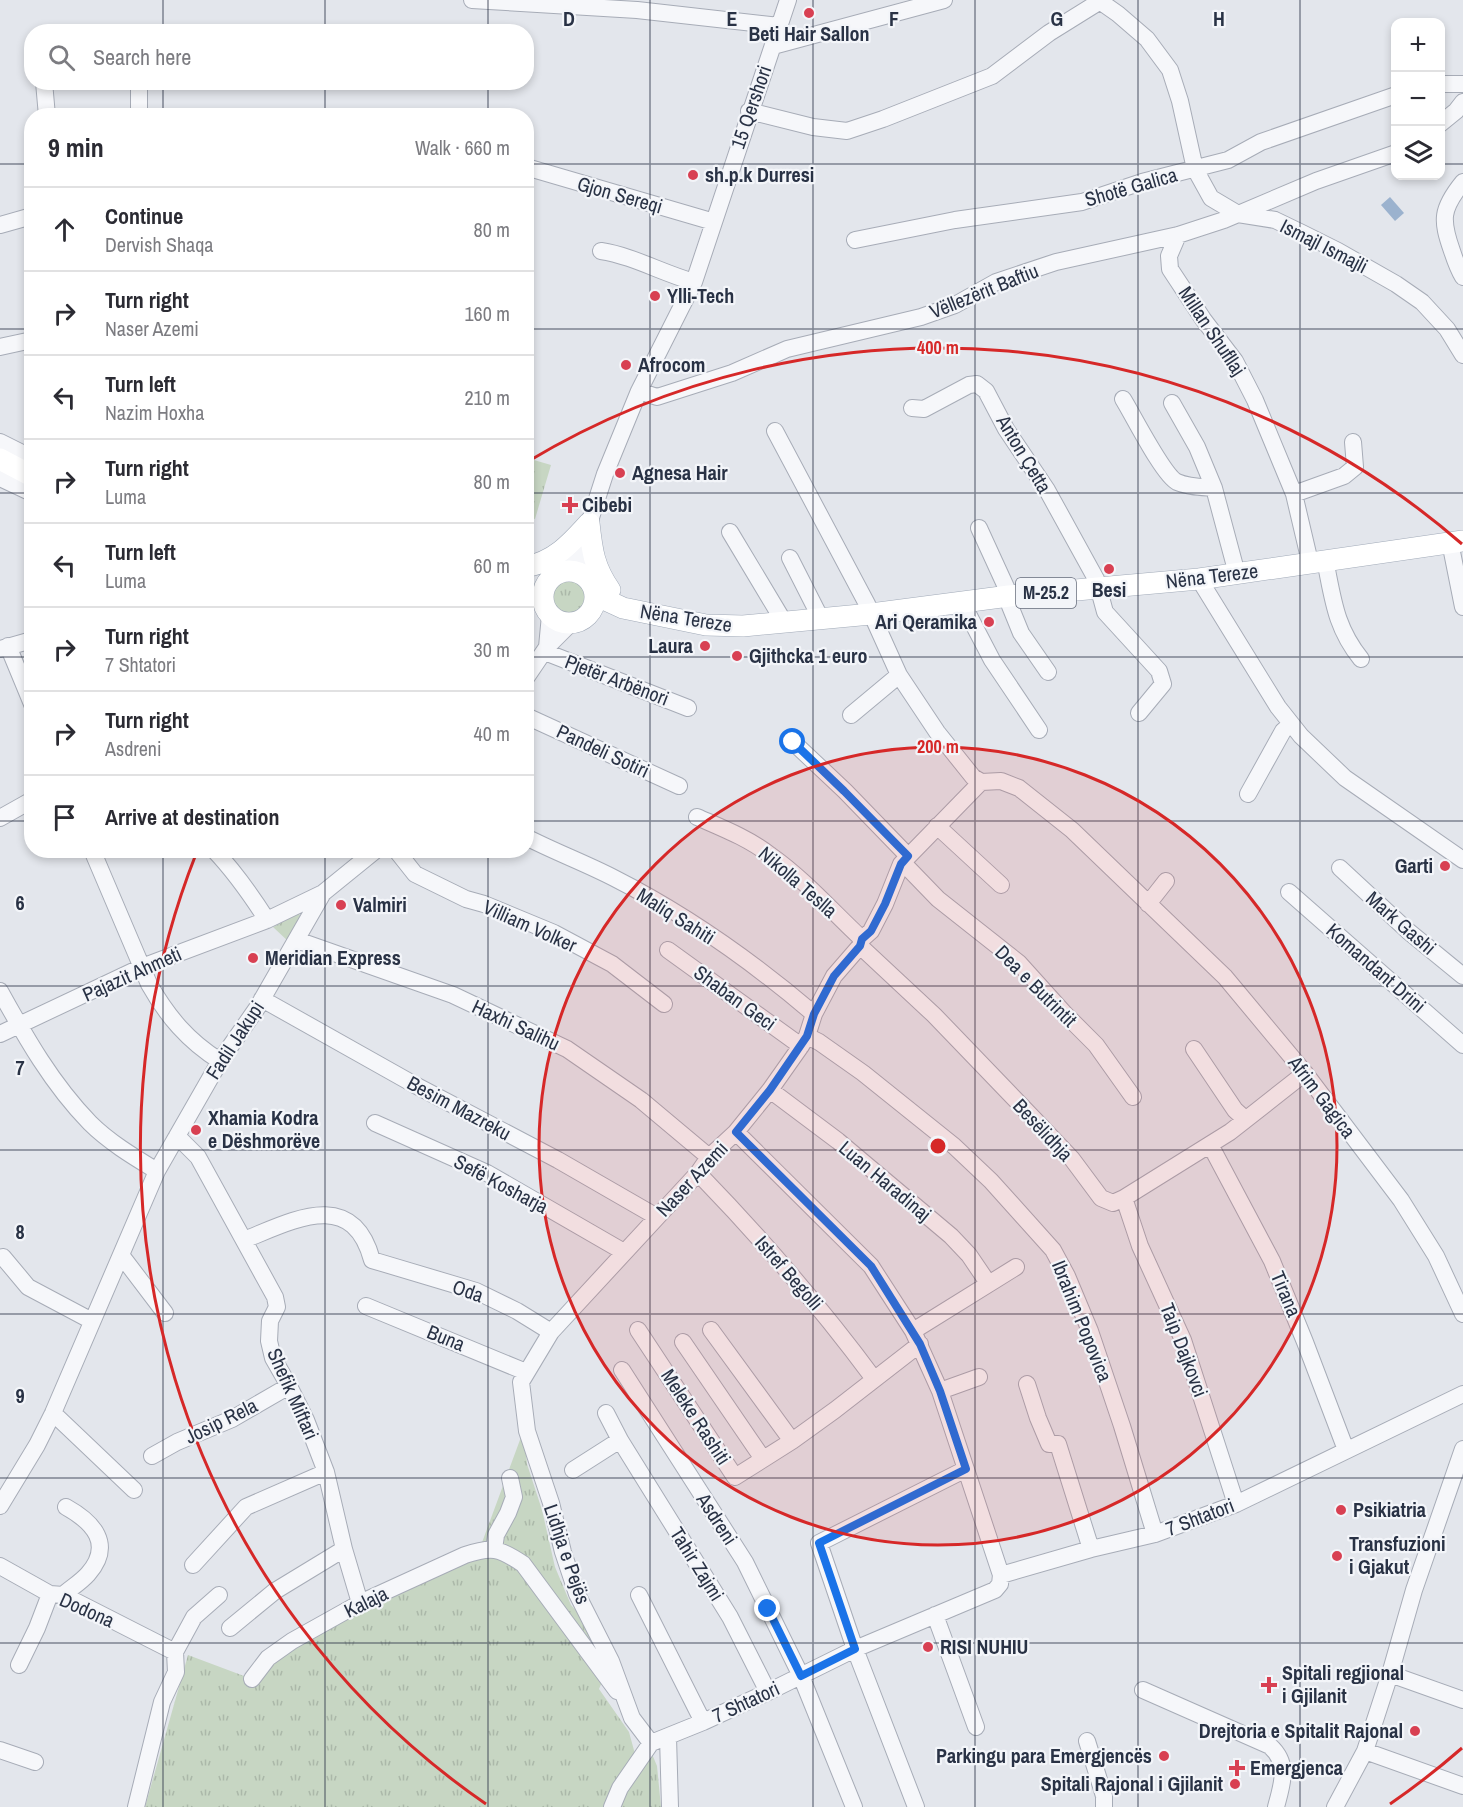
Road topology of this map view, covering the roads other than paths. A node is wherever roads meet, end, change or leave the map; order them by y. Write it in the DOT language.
graph roads {
  1 [pos="472,0"];
  2 [pos="788,0"];
  3 [pos="944,0"];
  4 [pos="1100,0"];
  5 [pos="506,1"];
  6 [pos="925,3"];
  7 [pos="639,5"];
  8 [pos="779,26"];
  9 [pos="772,46"];
  10 [pos="1445,84"];
  11 [pos="1463,84"];
  12 [pos="45,90"];
  13 [pos="139,90"];
  14 [pos="1391,96"];
  15 [pos="1463,102"];
  16 [pos="46,108"];
  17 [pos="139,108"];
  18 [pos="749,111"];
  19 [pos="1445,120"];
  20 [pos="1391,154"];
  21 [pos="534,169"];
  22 [pos="1195,169"];
  23 [pos="1463,182"];
  24 [pos="1238,214"];
  25 [pos="24,218"];
  26 [pos="714,222"];
  27 [pos="0,225"];
  28 [pos="1178,236"];
  29 [pos="855,240"];
  30 [pos="601,251"];
  31 [pos="1463,277"];
  32 [pos="693,282"];
  33 [pos="24,342"];
  34 [pos="0,347"];
  35 [pos="1463,355"];
  36 [pos="639,391"];
  37 [pos="1124,399"];
  38 [pos="1172,403"];
  39 [pos="912,408"];
  40 [pos="775,431"];
  41 [pos="0,442"];
  42 [pos="1353,442"];
  43 [pos="24,454"];
  44 [pos="0,459"];
  45 [pos="24,472"];
  46 [pos="0,478"];
  47 [pos="1214,488"];
  48 [pos="24,489"];
  49 [pos="1294,494"];
  50 [pos="588,528"];
  51 [pos="979,528"];
  52 [pos="730,532"];
  53 [pos="1456,541"];
  54 [pos="790,558"];
  55 [pos="1318,561"];
  56 [pos="534,566"];
  57 [pos="1237,574"];
  58 [pos="566,575"];
  59 [pos="534,577"];
  60 [pos="1199,579"];
  61 [pos="1099,589"];
  62 [pos="1009,596"];
  63 [pos="534,598"];
  64 [pos="960,602"];
  65 [pos="593,604"];
  66 [pos="1463,606"];
  67 [pos="626,609"];
  68 [pos="547,610"];
  69 [pos="871,614"];
  70 [pos="821,619"];
  71 [pos="784,622"];
  72 [pos="571,623"];
  73 [pos="24,642"];
  74 [pos="4,648"];
  75 [pos="546,650"];
  76 [pos="1361,659"];
  77 [pos="534,667"];
  78 [pos="1048,672"];
  79 [pos="899,675"];
  80 [pos="24,689"];
  81 [pos="688,708"];
  82 [pos="1139,713"];
  83 [pos="851,715"];
  84 [pos="534,720"];
  85 [pos="1291,724"];
  86 [pos="1039,730"];
  87 [pos="793,742"];
  88 [pos="981,782"];
  89 [pos="679,786"];
  90 [pos="1248,794"];
  91 [pos="24,804"];
  92 [pos="697,817"];
  93 [pos="0,818"];
  94 [pos="937,826"];
  95 [pos="534,841"];
  96 [pos="95,858"];
  97 [pos="222,858"];
  98 [pos="366,858"];
  99 [pos="402,858"];
  100 [pos="904,860"];
  101 [pos="1463,860"];
  102 [pos="1340,868"];
  103 [pos="1166,881"];
  104 [pos="1001,885"];
  105 [pos="1289,892"];
  106 [pos="323,893"];
  107 [pos="1148,904"];
  108 [pos="267,920"];
  109 [pos="297,940"];
  110 [pos="861,943"];
  111 [pos="668,950"];
  112 [pos="142,967"];
  113 [pos="1463,976"];
  114 [pos="0,991"];
  115 [pos="262,999"];
  116 [pos="664,1004"];
  117 [pos="814,1014"];
  118 [pos="19,1025"];
  119 [pos="0,1034"];
  120 [pos="804,1041"];
  121 [pos="1463,1045"];
  122 [pos="1194,1049"];
  123 [pos="220,1061"];
  124 [pos="1305,1073"];
  125 [pos="770,1090"];
  126 [pos="1133,1096"];
  127 [pos="1245,1119"];
  128 [pos="375,1123"];
  129 [pos="736,1132"];
  130 [pos="177,1136"];
  131 [pos="1207,1147"];
  132 [pos="709,1157"];
  133 [pos="157,1171"];
  134 [pos="698,1173"];
  135 [pos="1124,1198"];
  136 [pos="657,1217"];
  137 [pos="244,1240"];
  138 [pos="624,1252"];
  139 [pos="121,1255"];
  140 [pos="3,1257"];
  141 [pos="1016,1267"];
  142 [pos="988,1284"];
  143 [pos="366,1306"];
  144 [pos="165,1313"];
  145 [pos="1463,1314"];
  146 [pos="92,1321"];
  147 [pos="638,1330"];
  148 [pos="711,1330"];
  149 [pos="551,1332"];
  150 [pos="916,1337"];
  151 [pos="683,1342"];
  152 [pos="622,1370"];
  153 [pos="526,1372"];
  154 [pos="979,1377"];
  155 [pos="874,1379"];
  156 [pos="1027,1384"];
  157 [pos="289,1386"];
  158 [pos="940,1391"];
  159 [pos="1463,1394"];
  160 [pos="53,1413"];
  161 [pos="606,1413"];
  162 [pos="620,1440"];
  163 [pos="792,1441"];
  164 [pos="1463,1449"];
  165 [pos="1346,1450"];
  166 [pos="152,1456"];
  167 [pos="763,1459"];
  168 [pos="966,1469"];
  169 [pos="573,1470"];
  170 [pos="326,1472"];
  171 [pos="510,1478"];
  172 [pos="1458,1479"];
  173 [pos="134,1490"];
  174 [pos="1236,1504"];
  175 [pos="0,1506"];
  176 [pos="66,1507"];
  177 [pos="1155,1533"];
  178 [pos="344,1549"];
  179 [pos="494,1549"];
  180 [pos="1091,1549"];
  181 [pos="193,1565"];
  182 [pos="0,1566"];
  183 [pos="1001,1575"];
  184 [pos="56,1595"];
  185 [pos="219,1595"];
  186 [pos="639,1595"];
  187 [pos="360,1603"];
  188 [pos="935,1615"];
  189 [pos="230,1628"];
  190 [pos="855,1649"];
  191 [pos="176,1652"];
  192 [pos="19,1665"];
  193 [pos="1390,1674"];
  194 [pos="801,1676"];
  195 [pos="252,1679"];
  196 [pos="1143,1690"];
  197 [pos="768,1692"];
  198 [pos="622,1694"];
  199 [pos="1463,1700"];
  200 [pos="703,1722"];
  201 [pos="976,1727"];
  202 [pos="668,1737"];
  203 [pos="1087,1741"];
  204 [pos="651,1743"];
  205 [pos="0,1750"];
  206 [pos="1365,1750"];
  207 [pos="35,1762"];
  208 [pos="1463,1786"];
  209 [pos="136,1807"];
  210 [pos="612,1807"];
  211 [pos="670,1807"];
  212 [pos="854,1807"];
  213 [pos="916,1807"];
  214 [pos="1104,1807"];
  215 [pos="1276,1807"];
  216 [pos="1335,1807"];
  1 -- 5 [label="street"];
  2 -- 8 [label="street, 15 Qershori"];
  3 -- 6 [label="street"];
  4 -- 18 [label="street"];
  4 -- 22 [label="street, Ismajl Ismajli"];
  5 -- 7 [label="street"];
  6 -- 9 [label="street"];
  7 -- 8 [label="street"];
  8 -- 9 [label="street, 15 Qershori"];
  9 -- 18 [label="street, 15 Qershori"];
  10 -- 11 [label="street"];
  12 -- 16 [label="street"];
  13 -- 17 [label="street"];
  14 -- 22 [label="street, Shotë Galica"];
  15 -- 19 [label="street"];
  18 -- 26 [label="street, 15 Qershori"];
  20 -- 24 [label="street, Vëllezërit Baftiu"];
  21 -- 26 [label="street, Gjon Sereqi"];
  22 -- 24 [label="street, Ismajl Ismajli"];
  22 -- 29 [label="street, Shotë Galica"];
  23 -- 31 [label="street"];
  24 -- 28 [label="street, Vëllezërit Baftiu"];
  24 -- 35 [label="street, Ismajl Ismajli"];
  25 -- 27 [label="street"];
  26 -- 32 [label="street, 15 Qershori"];
  28 -- 36 [label="street, Vëllezërit Baftiu"];
  28 -- 49 [label="street, Millan Shufllaj"];
  30 -- 32 [label="street"];
  32 -- 36 [label="street, 15 Qershori"];
  33 -- 34 [label="street"];
  36 -- 50 [label="street, 15 Qershori"];
  37 -- 47 [label="street"];
  38 -- 47 [label="street"];
  39 -- 61 [label="street, Anton Çetta"];
  40 -- 69 [label="street"];
  41 -- 43 [label="street"];
  42 -- 49 [label="street"];
  44 -- 45 [label="main road"];
  46 -- 48 [label="street"];
  47 -- 57 [label="street"];
  49 -- 55 [label="street, Millan Shufllaj"];
  50 -- 56 [label="main road"];
  50 -- 58 [label="street, 15 Qershori"];
  50 -- 67 [label="main road"];
  51 -- 62 [label="street"];
  52 -- 71 [label="street"];
  53 -- 55 [label="main road, Nëna Tereze / M-25.2"];
  53 -- 66 [label="street"];
  54 -- 70 [label="street"];
  55 -- 57 [label="main road, Nëna Tereze / M-25.2"];
  55 -- 76 [label="street"];
  57 -- 60 [label="main road, Nëna Tereze / M-25.2"];
  58 -- 59 [label="main road"];
  58 -- 65 [label="main road"];
  58 -- 68 [label="main road"];
  60 -- 61 [label="main road, Nëna Tereze / M-25.2"];
  60 -- 85 [label="street"];
  61 -- 62 [label="main road, Nëna Tereze / M-25.2"];
  61 -- 82 [label="street"];
  62 -- 64 [label="main road, Nëna Tereze / M-25.2"];
  62 -- 78 [label="street"];
  63 -- 68 [label="main road"];
  64 -- 69 [label="main road, Nëna Tereze / M-25.2"];
  64 -- 86 [label="street"];
  65 -- 67 [label="main road, Nëna Tereze / M-25.2"];
  65 -- 72 [label="main road, M-25.2"];
  67 -- 71 [label="main road, Nëna Tereze / M-25.2"];
  68 -- 72 [label="main road"];
  68 -- 75 [label="street"];
  69 -- 70 [label="main road, Nëna Tereze / M-25.2"];
  69 -- 79 [label="street"];
  70 -- 71 [label="main road, Nëna Tereze / M-25.2"];
  72 -- 75 [label="street"];
  73 -- 74 [label="street"];
  74 -- 80 [label="street"];
  75 -- 77 [label="street"];
  75 -- 81 [label="street, Pjetër Arbënori"];
  79 -- 83 [label="street"];
  79 -- 88 [label="street"];
  84 -- 89 [label="street, Pandeli Sotiri"];
  85 -- 90 [label="street"];
  85 -- 101 [label="street"];
  87 -- 100 [label="street, Dea e Butrintit"];
  88 -- 94 [label="street, Naser Azemi"];
  88 -- 107 [label="street, Afrim Gagica"];
  91 -- 93 [label="street"];
  92 -- 110 [label="street, Nikolla Teslla"];
  94 -- 100 [label="street, Naser Azemi"];
  94 -- 104 [label="street"];
  95 -- 117 [label="street, Maliq Sahiti"];
  96 -- 112 [label="street"];
  97 -- 108 [label="street"];
  98 -- 106 [label="street, Pajazit Ahmeti"];
  99 -- 116 [label="street, Villiam Volker"];
  100 -- 110 [label="street, Naser Azemi"];
  100 -- 126 [label="street, Dea e Butrintit"];
  102 -- 113 [label="street, Mark Gashi"];
  103 -- 107 [label="street"];
  105 -- 121 [label="street, Komandant Drini"];
  106 -- 108 [label="street, Pajazit Ahmeti"];
  106 -- 109 [label="street, Fadil Jakupi"];
  107 -- 124 [label="street, Afrim Gagica"];
  108 -- 112 [label="street, Pajazit Ahmeti"];
  109 -- 115 [label="street, Fadil Jakupi"];
  109 -- 132 [label="street, Haxhi Salihu"];
  110 -- 117 [label="street, Naser Azemi"];
  110 -- 135 [label="street, Besëlidhja"];
  111 -- 120 [label="street, Shaban Geci"];
  112 -- 118 [label="street, Pajazit Ahmeti"];
  112 -- 123 [label="street"];
  114 -- 118 [label="street"];
  115 -- 123 [label="street, Fadil Jakupi"];
  115 -- 136 [label="street, Besim Mazreku"];
  117 -- 120 [label="street, Naser Azemi"];
  118 -- 119 [label="street, Pajazit Ahmeti"];
  118 -- 133 [label="street"];
  120 -- 125 [label="street, Naser Azemi"];
  120 -- 177 [label="street, Ibrahim Popovica"];
  122 -- 127 [label="street"];
  123 -- 130 [label="street, Fadil Jakupi"];
  124 -- 127 [label="street"];
  124 -- 145 [label="street, Afrim Gagica"];
  125 -- 129 [label="street, Naser Azemi"];
  125 -- 142 [label="street, Luan Haradinaj"];
  127 -- 131 [label="street"];
  128 -- 138 [label="street, Sefë Kosharja"];
  129 -- 132 [label="street, Naser Azemi"];
  129 -- 150 [label="street"];
  130 -- 133 [label="street, Fadil Jakupi"];
  130 -- 137 [label="street, Shefik Miftari"];
  131 -- 135 [label="street"];
  131 -- 165 [label="street, Tirana"];
  132 -- 134 [label="street, Naser Azemi"];
  133 -- 139 [label="street, Fadil Jakupi"];
  134 -- 136 [label="street, Naser Azemi"];
  134 -- 155 [label="street, Istref Begolli"];
  135 -- 174 [label="street, Taip Dajkovci"];
  136 -- 138 [label="street, Naser Azemi"];
  137 -- 149 [label="street, Oda"];
  137 -- 157 [label="street, Shefik Miftari"];
  138 -- 149 [label="street, Naser Azemi"];
  139 -- 144 [label="street"];
  139 -- 146 [label="street, Fadil Jakupi"];
  140 -- 146 [label="street"];
  141 -- 142 [label="street"];
  142 -- 150 [label="street"];
  143 -- 153 [label="street, Buna"];
  146 -- 160 [label="street, Fadil Jakupi"];
  147 -- 167 [label="street, Meleke Rashiti"];
  148 -- 163 [label="street"];
  149 -- 153 [label="street, Naser Azemi"];
  150 -- 155 [label="street, Meleke Rashiti"];
  150 -- 158 [label="street"];
  151 -- 167 [label="street, Meleke Rashiti"];
  152 -- 194 [label="street, Asdreni"];
  153 -- 198 [label="street, Lidhja e Pejës"];
  154 -- 158 [label="street"];
  155 -- 163 [label="street, Meleke Rashiti"];
  156 -- 180 [label="street"];
  157 -- 166 [label="street, Josip Rela"];
  157 -- 170 [label="street, Shefik Miftari"];
  158 -- 168 [label="street"];
  159 -- 165 [label="street, 7 Shtatori"];
  160 -- 173 [label="street"];
  160 -- 175 [label="street, Fadil Jakupi"];
  161 -- 162 [label="street, Tahir Zajmi"];
  162 -- 169 [label="street"];
  162 -- 197 [label="street, Tahir Zajmi"];
  163 -- 167 [label="street, Meleke Rashiti"];
  164 -- 172 [label="street"];
  165 -- 174 [label="street, 7 Shtatori"];
  168 -- 183 [label="street"];
  168 -- 190 [label="street"];
  170 -- 178 [label="street, Shefik Miftari"];
  170 -- 181 [label="street"];
  171 -- 179 [label="street"];
  172 -- 193 [label="street"];
  174 -- 177 [label="street, 7 Shtatori"];
  176 -- 184 [label="street"];
  177 -- 180 [label="street, 7 Shtatori"];
  178 -- 187 [label="street, Shefik Miftari"];
  178 -- 189 [label="street"];
  179 -- 187 [label="street, Kalaja"];
  179 -- 198 [label="street"];
  180 -- 183 [label="street, 7 Shtatori"];
  182 -- 184 [label="street, Dodona"];
  183 -- 188 [label="street, 7 Shtatori"];
  184 -- 191 [label="street, Dodona"];
  184 -- 192 [label="street"];
  185 -- 191 [label="street"];
  186 -- 200 [label="street, 7 Shtatori"];
  187 -- 195 [label="street, Kalaja"];
  188 -- 190 [label="street, 7 Shtatori"];
  188 -- 201 [label="street"];
  190 -- 194 [label="street, 7 Shtatori"];
  190 -- 213 [label="street"];
  191 -- 209 [label="street"];
  193 -- 199 [label="street"];
  193 -- 206 [label="street"];
  194 -- 197 [label="street, 7 Shtatori"];
  194 -- 212 [label="street, Asdreni"];
  196 -- 215 [label="street"];
  197 -- 200 [label="street, 7 Shtatori"];
  198 -- 204 [label="street, Lidhja e Pejës"];
  200 -- 202 [label="street, 7 Shtatori"];
  202 -- 204 [label="street"];
  202 -- 211 [label="street"];
  203 -- 214 [label="street"];
  204 -- 210 [label="street"];
  205 -- 207 [label="street"];
  206 -- 208 [label="street"];
  206 -- 216 [label="street"];
}
